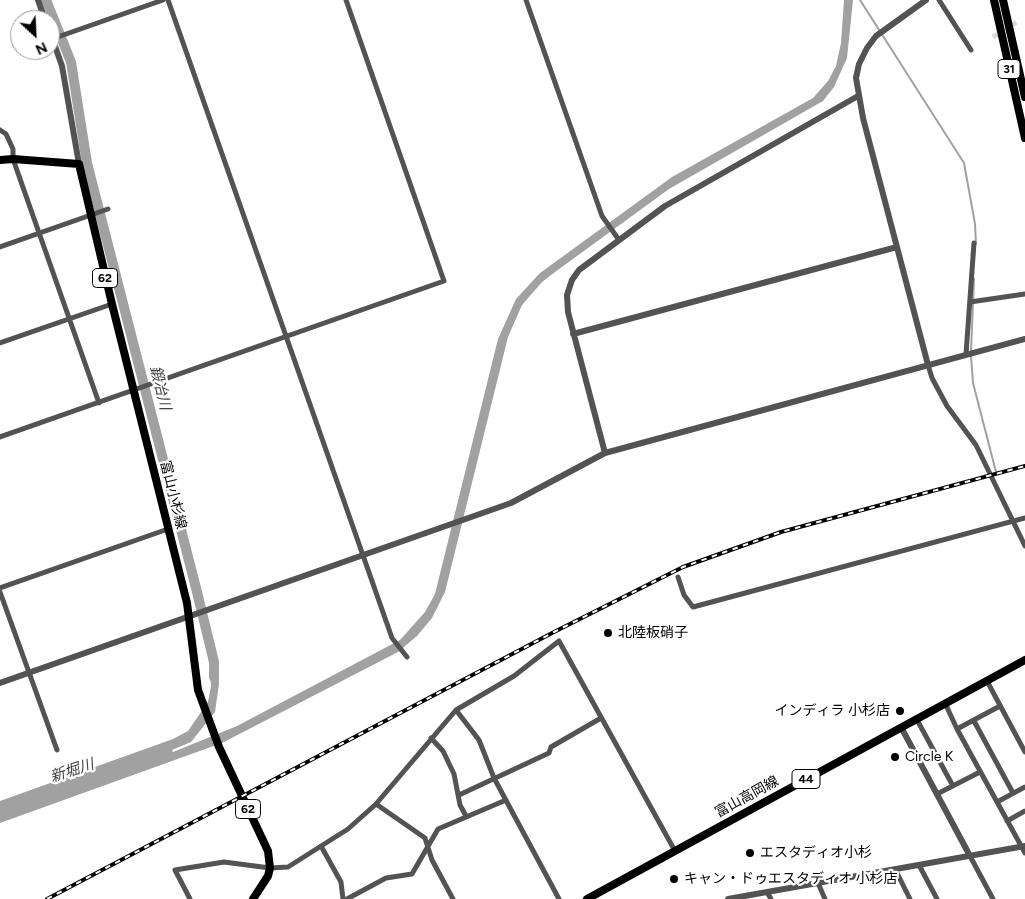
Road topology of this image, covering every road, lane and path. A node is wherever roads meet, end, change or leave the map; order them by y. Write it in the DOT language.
graph roads {
  1 [pos="163,0"];
  2 [pos="168,0"];
  3 [pos="346,0"];
  4 [pos="526,0"];
  5 [pos="926,0"];
  6 [pos="939,0"];
  7 [pos="994,0"];
  8 [pos="1003,0"];
  9 [pos="60,34"];
  10 [pos="971,50"];
  11 [pos="60,60"];
  12 [pos="858,96"];
  13 [pos="1025,98"];
  14 [pos="0,130"];
  15 [pos="1025,138"];
  16 [pos="13,159"];
  17 [pos="0,160"];
  18 [pos="79,164"];
  19 [pos="108,209"];
  20 [pos="93,215"];
  21 [pos="40,232"];
  22 [pos="619,240"];
  23 [pos="974,243"];
  24 [pos="0,247"];
  25 [pos="897,247"];
  26 [pos="1025,294"];
  27 [pos="970,302"];
  28 [pos="112,304"];
  29 [pos="69,318"];
  30 [pos="573,334"];
  31 [pos="286,335"];
  32 [pos="1025,339"];
  33 [pos="0,343"];
  34 [pos="966,354"];
  35 [pos="928,365"];
  36 [pos="135,391"];
  37 [pos="99,403"];
  38 [pos="0,437"];
  39 [pos="605,452"];
  40 [pos="1025,518"];
  41 [pos="1011,521"];
  42 [pos="168,529"];
  43 [pos="1025,546"];
  44 [pos="362,556"];
  45 [pos="678,577"];
  46 [pos="0,588"];
  47 [pos="0,592"];
  48 [pos="193,616"];
  49 [pos="407,657"];
  50 [pos="1025,660"];
  51 [pos="30,673"];
  52 [pos="987,681"];
  53 [pos="0,684"];
  54 [pos="945,703"];
  55 [pos="1000,706"];
  56 [pos="456,710"];
  57 [pos="601,718"];
  58 [pos="916,718"];
  59 [pos="974,721"];
  60 [pos="901,726"];
  61 [pos="957,729"];
  62 [pos="431,738"];
  63 [pos="57,750"];
  64 [pos="1025,752"];
  65 [pos="980,772"];
  66 [pos="494,778"];
  67 [pos="953,786"];
  68 [pos="1025,787"];
  69 [pos="1013,793"];
  70 [pos="937,794"];
  71 [pos="459,795"];
  72 [pos="506,800"];
  73 [pos="997,802"];
  74 [pos="376,804"];
  75 [pos="1025,812"];
  76 [pos="466,816"];
  77 [pos="1007,821"];
  78 [pos="322,846"];
  79 [pos="430,847"];
  80 [pos="1024,849"];
  81 [pos="675,852"];
  82 [pos="970,856"];
  83 [pos="919,865"];
  84 [pos="270,868"];
  85 [pos="895,869"];
  86 [pos="818,883"];
  87 [pos="767,892"];
  88 [pos="190,899"];
  89 [pos="253,899"];
  90 [pos="343,899"];
  91 [pos="347,899"];
  92 [pos="454,899"];
  93 [pos="559,899"];
  94 [pos="587,899"];
  95 [pos="728,899"];
  96 [pos="771,899"];
  97 [pos="825,899"];
  98 [pos="910,899"];
  99 [pos="937,899"];
  100 [pos="993,899"];
  1 -- 9 [label="street"];
  2 -- 31 [label="street"];
  3 -- 31 [label="street"];
  4 -- 22 [label="street"];
  5 -- 12 [label="street"];
  6 -- 10 [label="street"];
  7 -- 15 [label="main road, 31"];
  8 -- 13 [label="main road, 31"];
  11 -- 18 [label="street"];
  12 -- 22 [label="street"];
  12 -- 25 [label="street"];
  14 -- 16 [label="street"];
  16 -- 17 [label="main road"];
  16 -- 18 [label="main road"];
  16 -- 21 [label="street"];
  18 -- 20 [label="main road, 富山小杉線 / 62"];
  19 -- 20 [label="street"];
  20 -- 21 [label="street"];
  20 -- 28 [label="main road, 富山小杉線 / 62"];
  21 -- 24 [label="street"];
  21 -- 29 [label="street"];
  22 -- 30 [label="street"];
  23 -- 27 [label="street"];
  25 -- 30 [label="street"];
  25 -- 35 [label="street"];
  26 -- 27 [label="street"];
  27 -- 34 [label="street"];
  28 -- 29 [label="street"];
  28 -- 36 [label="main road, 富山小杉線 / 62"];
  29 -- 33 [label="street"];
  29 -- 37 [label="street"];
  30 -- 39 [label="street"];
  31 -- 36 [label="street"];
  31 -- 44 [label="street"];
  32 -- 34 [label="street"];
  34 -- 35 [label="street"];
  35 -- 39 [label="street"];
  35 -- 41 [label="street"];
  36 -- 37 [label="street"];
  36 -- 42 [label="main road, 富山小杉線 / 62"];
  37 -- 38 [label="street"];
  39 -- 44 [label="street"];
  40 -- 41 [label="street"];
  41 -- 43 [label="street"];
  41 -- 45 [label="street"];
  42 -- 46 [label="street"];
  42 -- 48 [label="main road, 富山小杉線 / 62"];
  44 -- 48 [label="street"];
  44 -- 49 [label="street"];
  47 -- 51 [label="street"];
  48 -- 51 [label="street"];
  48 -- 84 [label="main road, 富山小杉線 / 62"];
  50 -- 52 [label="main road, 富山高岡線 / 44"];
  51 -- 53 [label="street"];
  51 -- 63 [label="street"];
  52 -- 54 [label="main road, 富山高岡線 / 44"];
  52 -- 55 [label="street"];
  54 -- 58 [label="main road, 富山高岡線 / 44"];
  54 -- 61 [label="street"];
  55 -- 59 [label="street"];
  55 -- 64 [label="street"];
  56 -- 57 [label="street"];
  56 -- 62 [label="street"];
  56 -- 66 [label="street"];
  57 -- 66 [label="street"];
  57 -- 81 [label="street"];
  58 -- 60 [label="main road, 富山高岡線 / 44"];
  58 -- 67 [label="street"];
  59 -- 61 [label="street"];
  59 -- 69 [label="street"];
  60 -- 70 [label="street"];
  60 -- 81 [label="main road, 富山高岡線 / 44"];
  61 -- 65 [label="street"];
  62 -- 71 [label="street"];
  62 -- 74 [label="street"];
  65 -- 67 [label="street"];
  65 -- 73 [label="street"];
  66 -- 71 [label="street"];
  66 -- 72 [label="street"];
  67 -- 70 [label="street"];
  68 -- 69 [label="street"];
  69 -- 73 [label="street"];
  70 -- 82 [label="street"];
  71 -- 76 [label="street"];
  72 -- 76 [label="street"];
  72 -- 93 [label="street"];
  73 -- 77 [label="street"];
  74 -- 78 [label="street"];
  74 -- 79 [label="street"];
  75 -- 77 [label="street"];
  76 -- 79 [label="street"];
  77 -- 80 [label="street"];
  78 -- 84 [label="street"];
  78 -- 90 [label="street"];
  79 -- 91 [label="street"];
  79 -- 92 [label="street"];
  80 -- 82 [label="street"];
  81 -- 94 [label="main road, 富山高岡線 / 44"];
  82 -- 83 [label="street"];
  82 -- 100 [label="street"];
  83 -- 85 [label="street"];
  83 -- 99 [label="street"];
  84 -- 88 [label="street"];
  84 -- 89 [label="main road"];
  85 -- 86 [label="street"];
  85 -- 98 [label="street"];
  86 -- 87 [label="street"];
  86 -- 97 [label="street"];
  87 -- 95 [label="street"];
  87 -- 96 [label="street"];
}
